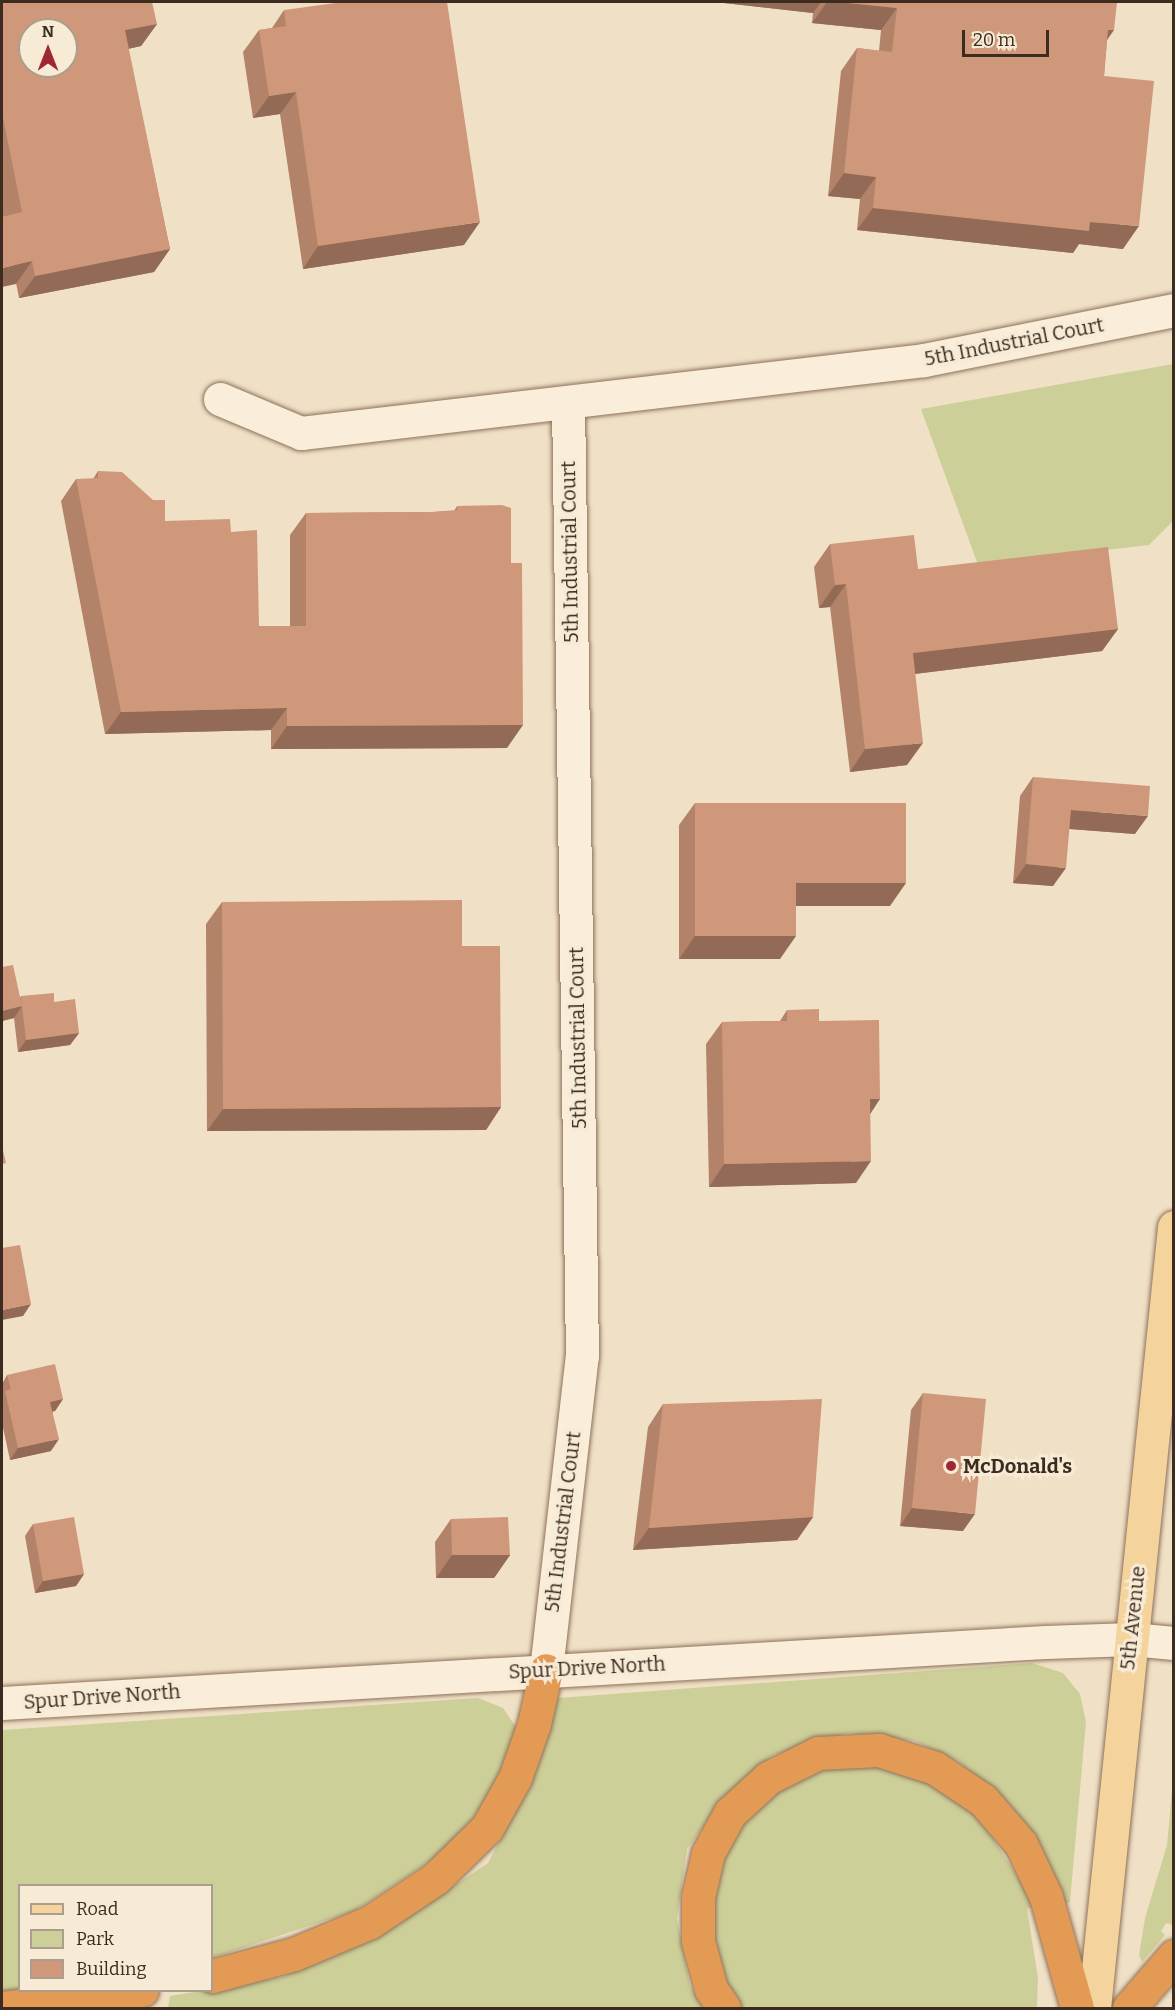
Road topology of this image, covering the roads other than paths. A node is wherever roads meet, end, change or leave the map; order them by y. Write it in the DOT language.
graph roads {
  1 [pos="1173,310"];
  2 [pos="220,399"];
  3 [pos="568,403"];
  4 [pos="1173,1227"];
  5 [pos="1131,1639"];
  6 [pos="1173,1643"];
  7 [pos="546,1670"];
  8 [pos="2,1703"];
  9 [pos="1173,1956"];
  10 [pos="213,1976"];
  11 [pos="126,1992"];
  12 [pos="2,2008"];
  13 [pos="724,2008"];
  14 [pos="1077,2008"];
  15 [pos="1094,2008"];
  16 [pos="1129,2008"];
  1 -- 3 [label="street, 5th Industrial Court"];
  2 -- 3 [label="street, 5th Industrial Court"];
  3 -- 7 [label="street, 5th Industrial Court"];
  4 -- 5 [label="main road, 5th Avenue"];
  5 -- 6 [label="street, Spur Drive North"];
  5 -- 7 [label="street, Spur Drive North"];
  5 -- 15 [label="main road, 5th Avenue"];
  7 -- 8 [label="street, Spur Drive North"];
  7 -- 10 [label="highway"];
  9 -- 16 [label="highway"];
  11 -- 12 [label="highway"];
  13 -- 14 [label="highway"];
}
